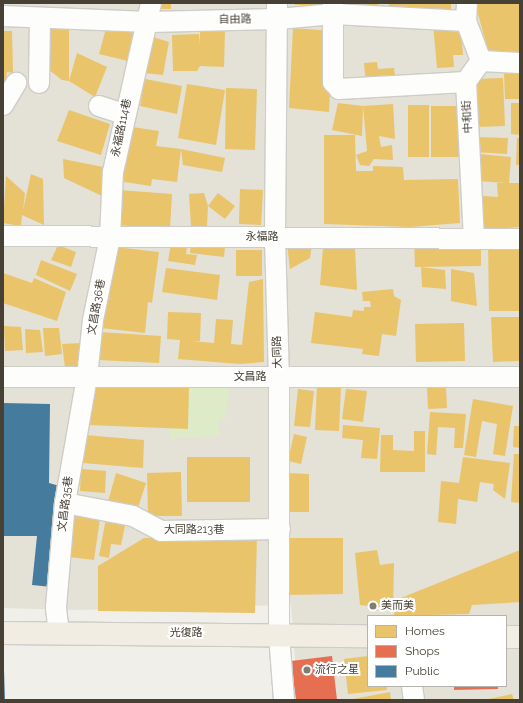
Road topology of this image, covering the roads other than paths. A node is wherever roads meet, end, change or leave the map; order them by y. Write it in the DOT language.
graph roads {
  1 [pos="151,3"];
  2 [pos="334,8"];
  3 [pos="382,9"];
  4 [pos="278,11"];
  5 [pos="467,12"];
  6 [pos="3,16"];
  7 [pos="40,18"];
  8 [pos="149,22"];
  9 [pos="480,61"];
  10 [pos="520,63"];
  11 [pos="466,82"];
  12 [pos="16,83"];
  13 [pos="39,83"];
  14 [pos="3,105"];
  15 [pos="99,106"];
  16 [pos="124,114"];
  17 [pos="3,236"];
  18 [pos="110,236"];
  19 [pos="276,237"];
  20 [pos="474,239"];
  21 [pos="520,239"];
  22 [pos="3,377"];
  23 [pos="87,377"];
  24 [pos="279,377"];
  25 [pos="520,377"];
  26 [pos="65,503"];
  27 [pos="280,529"];
  28 [pos="3,633"];
  29 [pos="59,633"];
  30 [pos="279,635"];
  31 [pos="367,636"];
  32 [pos="507,637"];
  33 [pos="520,637"];
  34 [pos="412,687"];
  35 [pos="284,700"];
  36 [pos="414,700"];
  1 -- 8 [label="street, 永福路114巷"];
  2 -- 3 [label="street, 自由路"];
  2 -- 4 [label="street, 自由路"];
  2 -- 11 [label="street"];
  3 -- 5 [label="street, 自由路"];
  4 -- 8 [label="street, 自由路"];
  4 -- 19 [label="street, 大同路"];
  5 -- 9 [label="street"];
  6 -- 7 [label="street, 自由路"];
  7 -- 8 [label="street, 自由路"];
  7 -- 13 [label="street"];
  8 -- 16 [label="street, 永福路114巷"];
  9 -- 10 [label="street"];
  9 -- 11 [label="street"];
  11 -- 20 [label="street, 中和街"];
  12 -- 14 [label="street"];
  15 -- 16 [label="street"];
  16 -- 18 [label="street, 永福路114巷"];
  17 -- 18 [label="street, 永福路"];
  18 -- 19 [label="street, 永福路"];
  18 -- 23 [label="street, 文昌路36巷"];
  19 -- 20 [label="street, 永福路"];
  19 -- 24 [label="street, 大同路"];
  20 -- 21 [label="street, 永福路"];
  22 -- 23 [label="street, 文昌路"];
  23 -- 24 [label="street, 文昌路"];
  23 -- 26 [label="street, 文昌路35巷"];
  24 -- 25 [label="street, 文昌路"];
  24 -- 27 [label="street, 大同路"];
  26 -- 27 [label="street, 大同路213巷"];
  26 -- 29 [label="street, 文昌路35巷"];
  27 -- 30 [label="street, 大同路"];
  28 -- 29 [label="main road, 光復路"];
  29 -- 30 [label="main road, 光復路"];
  30 -- 31 [label="main road, 光復路"];
  30 -- 35 [label="street, 大同路"];
  32 -- 33 [label="main road"];
  34 -- 36 [label="street"];
}
